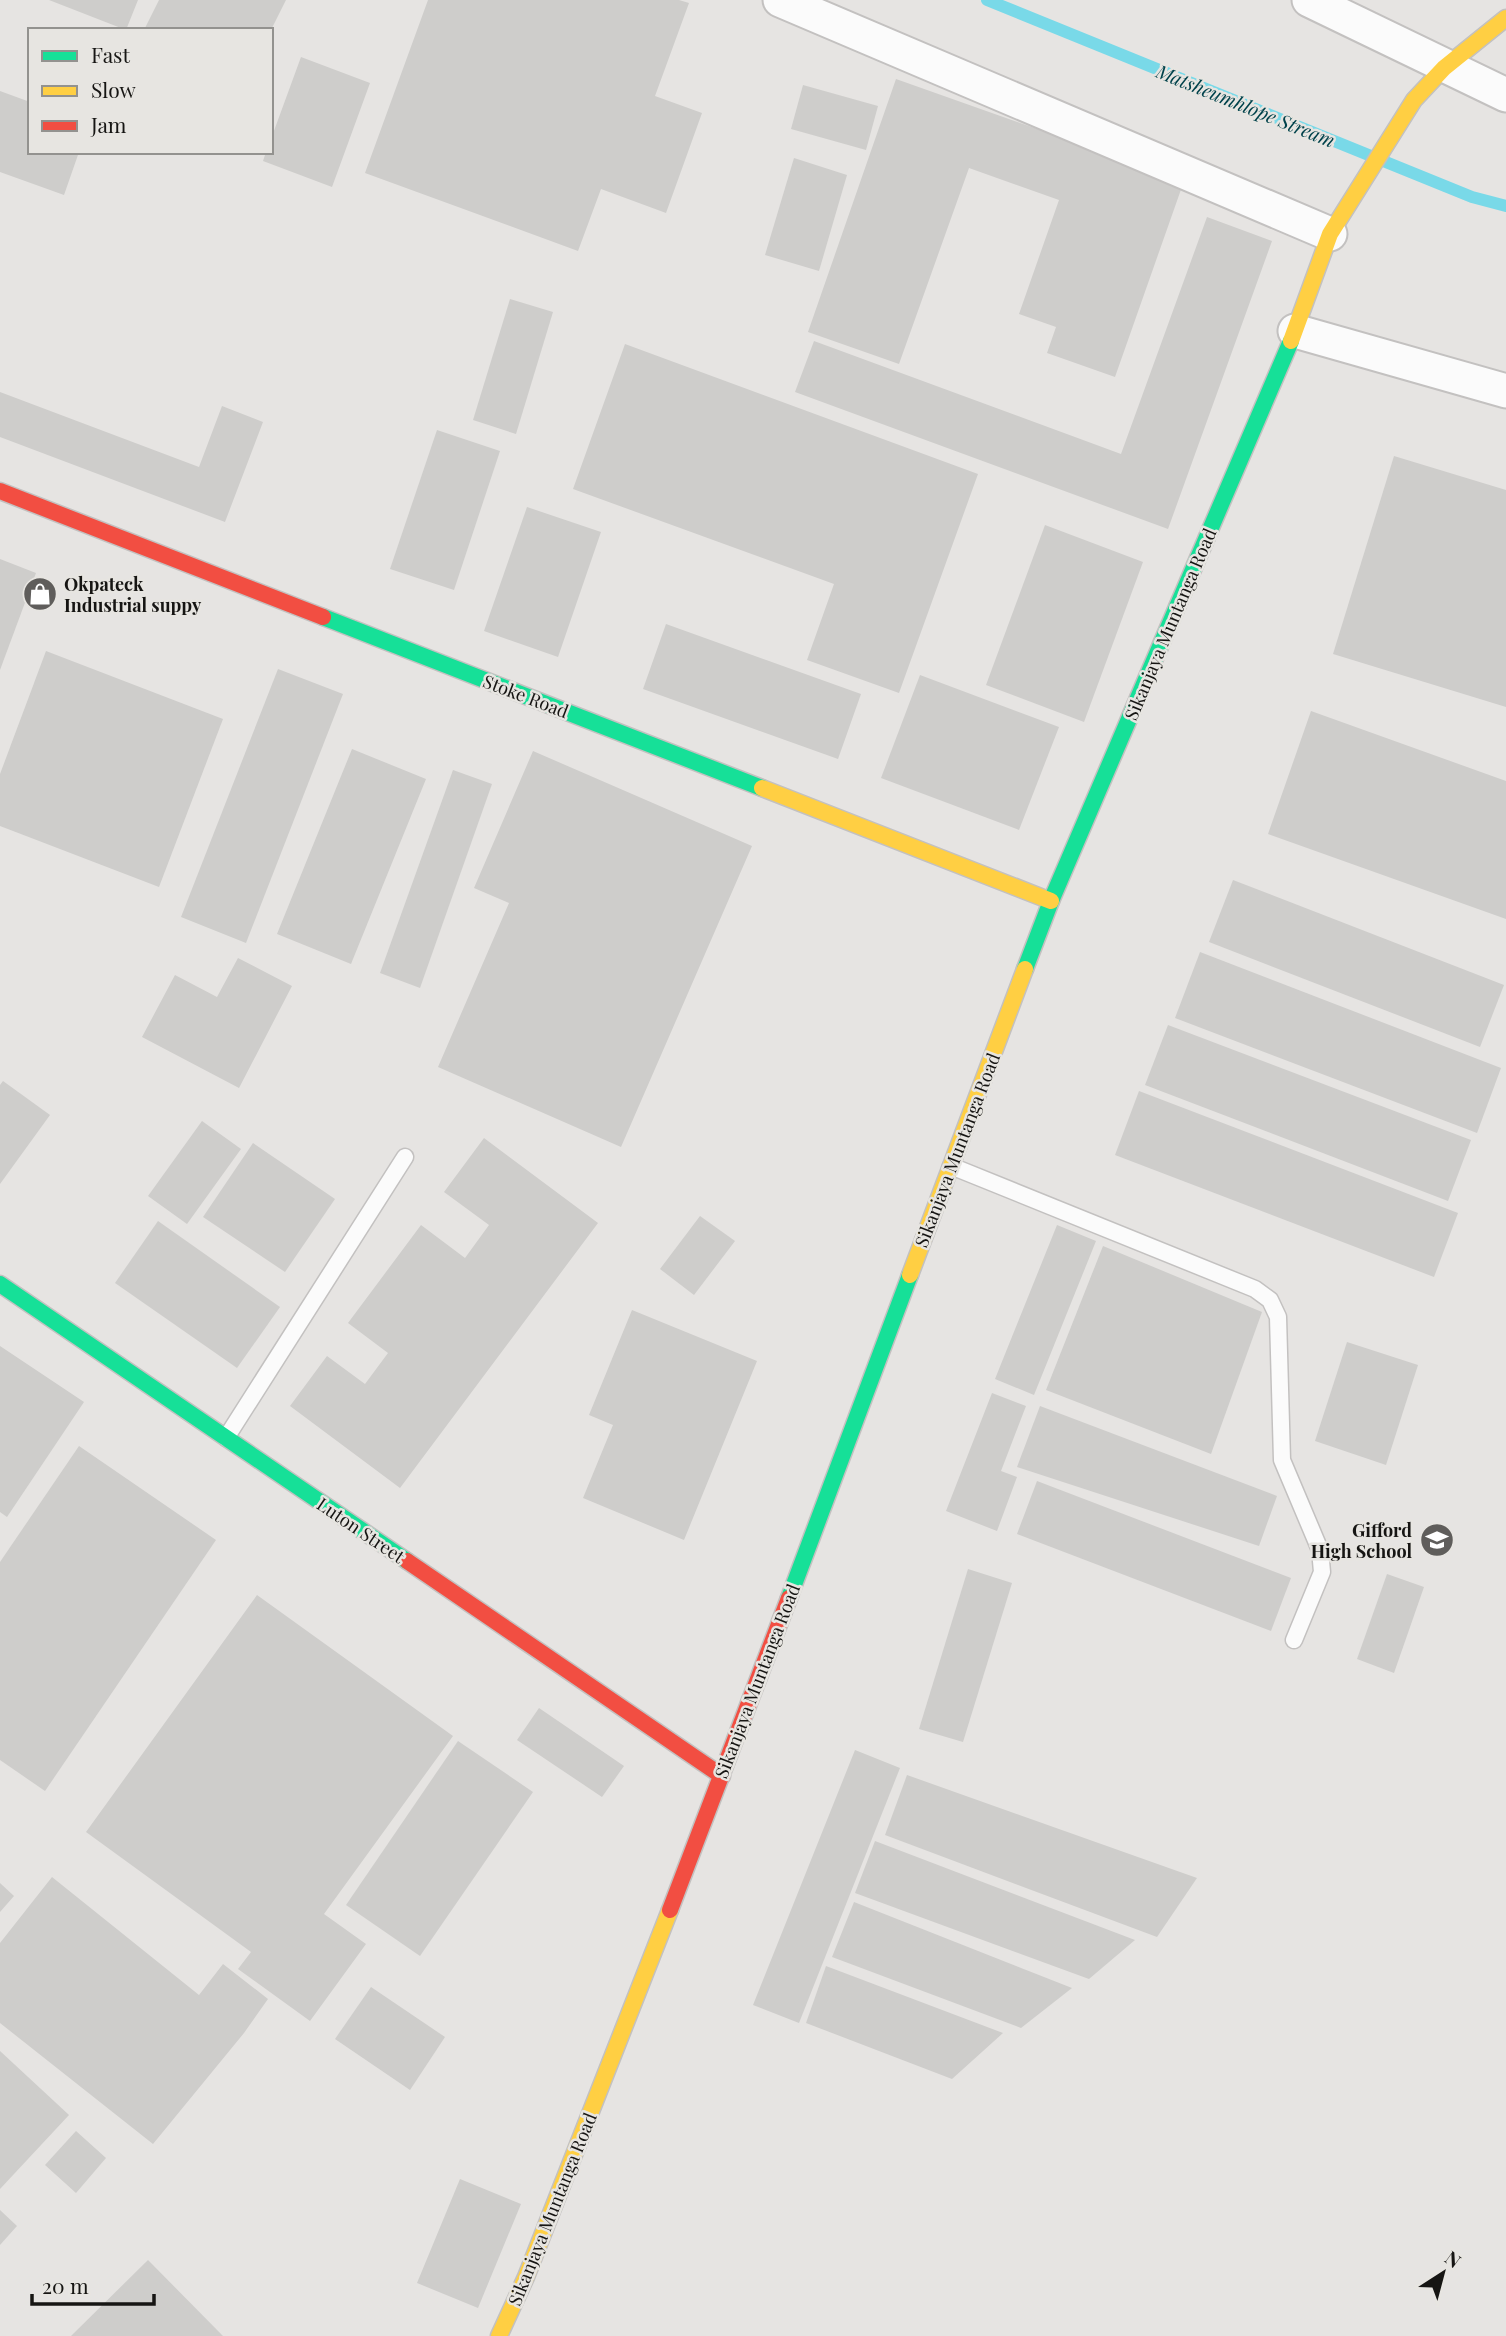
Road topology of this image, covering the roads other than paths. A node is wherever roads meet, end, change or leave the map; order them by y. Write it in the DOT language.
graph roads {
  1 [pos="780,0"];
  2 [pos="1309,0"];
  3 [pos="1506,18"];
  4 [pos="1444,68"];
  5 [pos="1506,95"];
  6 [pos="1329,234"];
  7 [pos="1295,331"];
  8 [pos="1506,391"];
  9 [pos="0,491"];
  10 [pos="1051,901"];
  11 [pos="405,1157"];
  12 [pos="951,1166"];
  13 [pos="0,1284"];
  14 [pos="226,1438"];
  15 [pos="1294,1640"];
  16 [pos="722,1776"];
  17 [pos="499,2336"];
  1 -- 6 [label="street"];
  2 -- 4 [label="street"];
  3 -- 4 [label="street, Sikanjaya Muntanga Road"];
  4 -- 5 [label="street"];
  4 -- 6 [label="street, Sikanjaya Muntanga Road"];
  6 -- 7 [label="street, Sikanjaya Muntanga Road"];
  7 -- 8 [label="street"];
  7 -- 10 [label="street, Sikanjaya Muntanga Road"];
  9 -- 10 [label="street, Stoke Road"];
  10 -- 12 [label="street, Sikanjaya Muntanga Road"];
  11 -- 14 [label="lane"];
  12 -- 15 [label="lane"];
  12 -- 16 [label="street, Sikanjaya Muntanga Road"];
  13 -- 14 [label="street, Luton Street"];
  14 -- 16 [label="street, Luton Street"];
  16 -- 17 [label="street, Sikanjaya Muntanga Road"];
}
